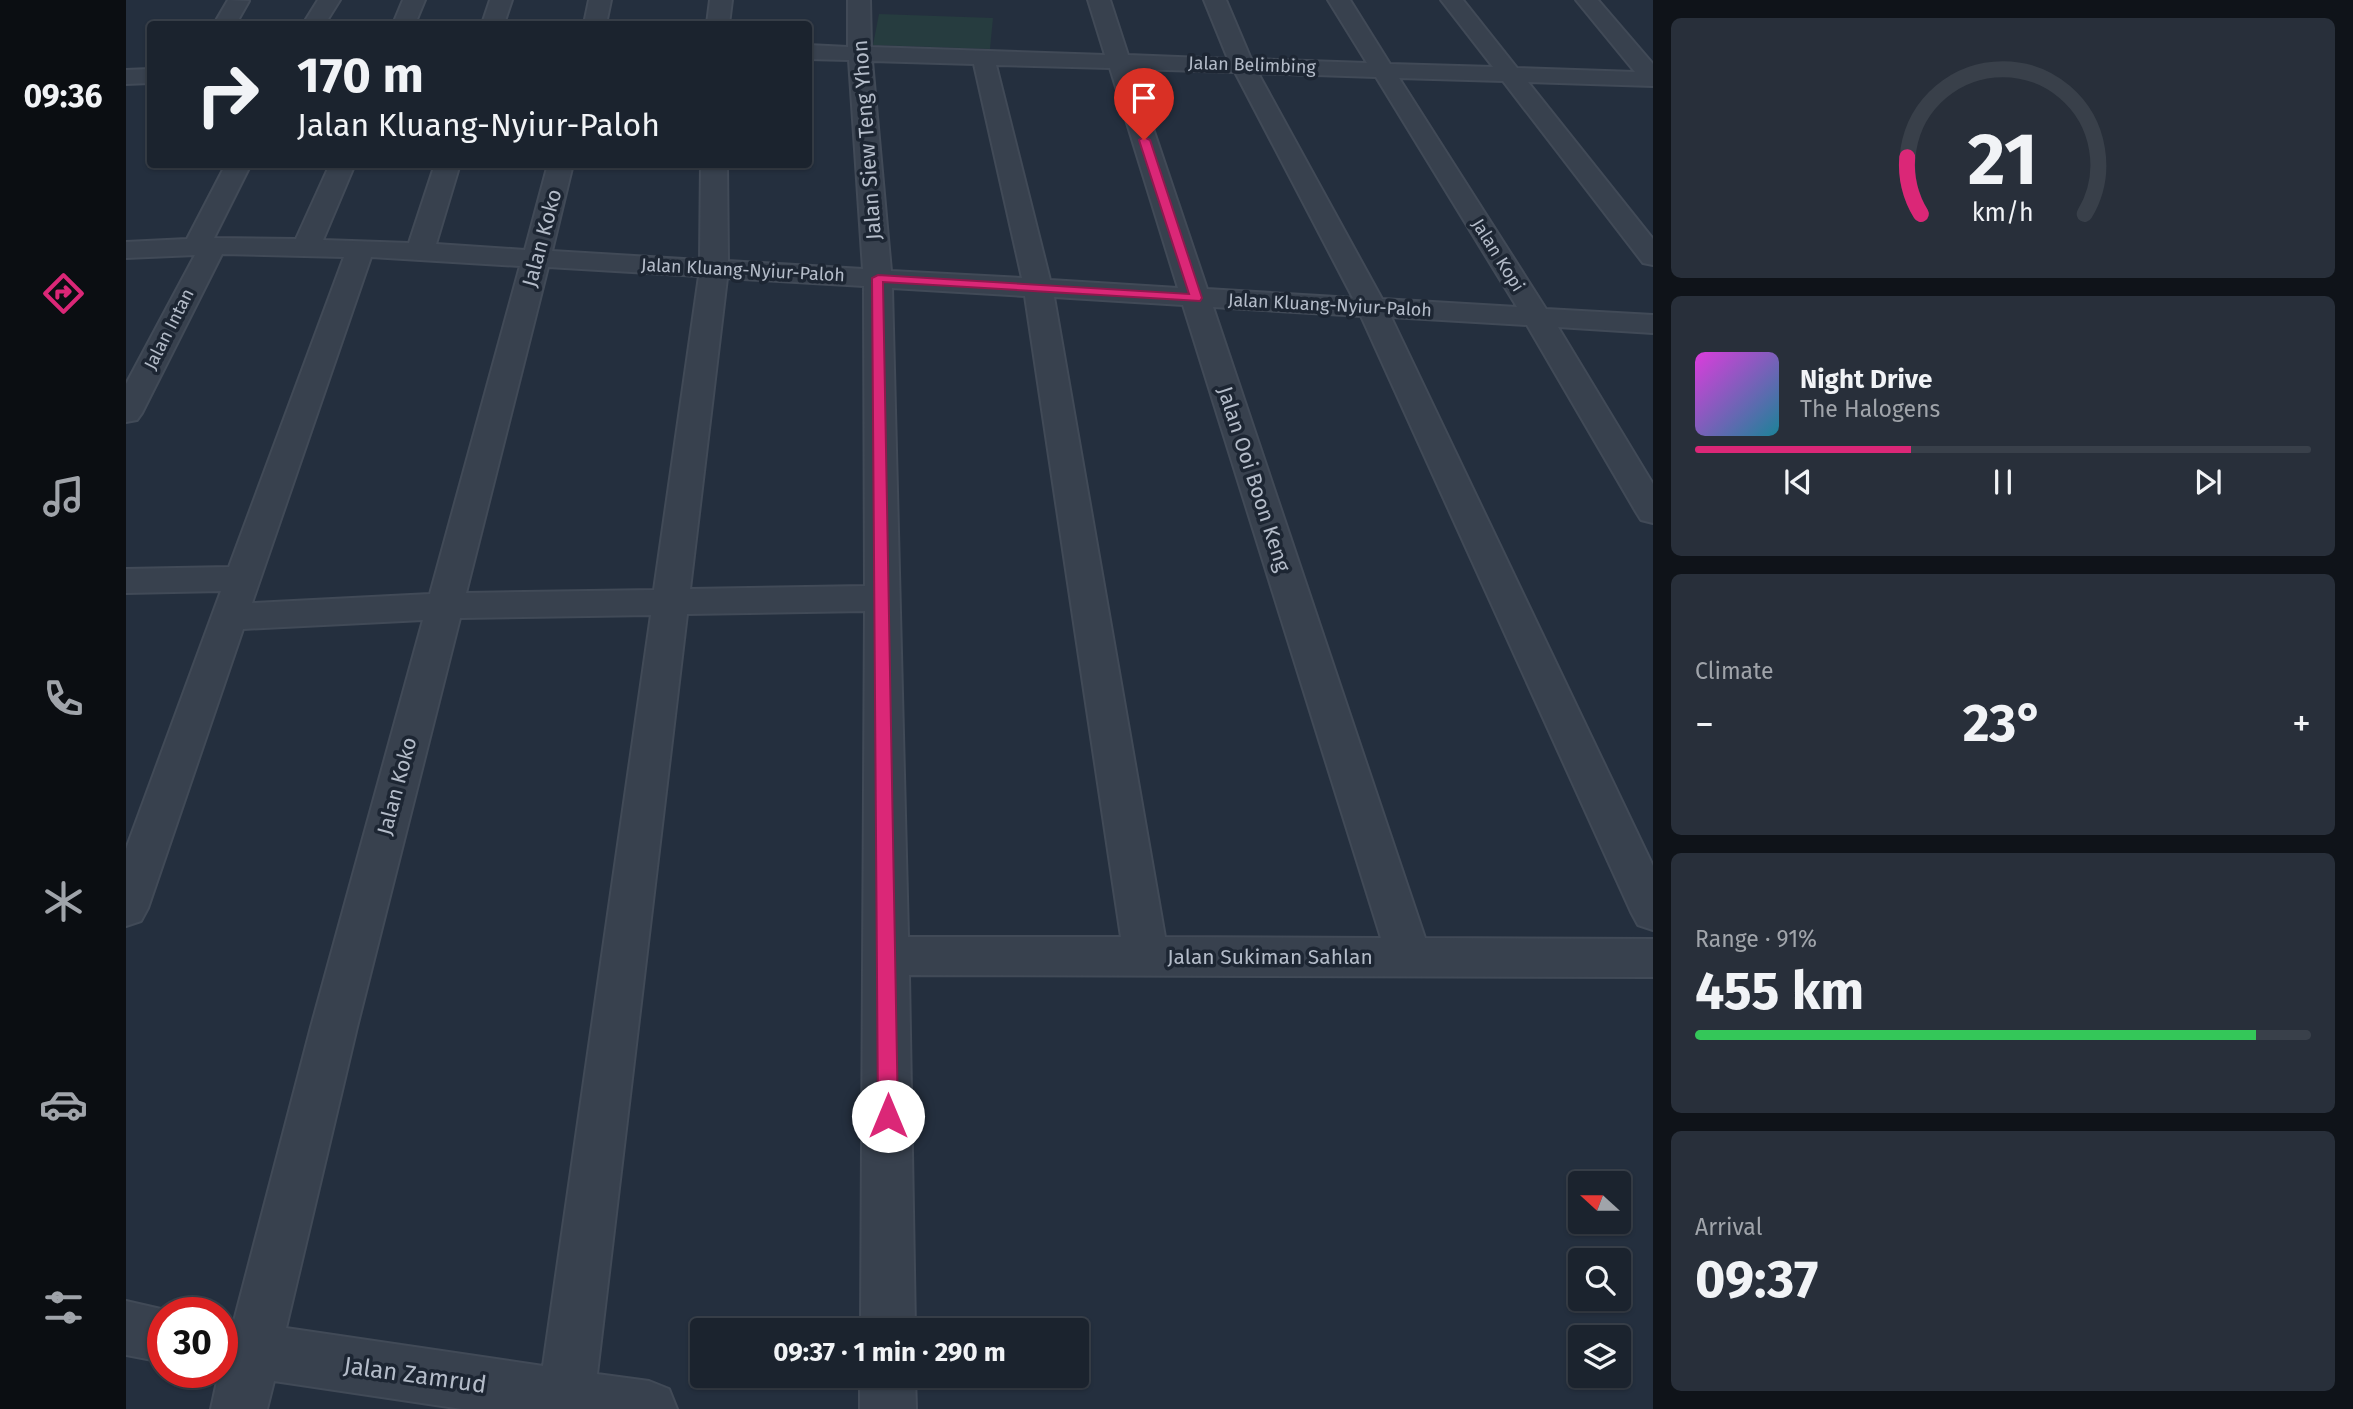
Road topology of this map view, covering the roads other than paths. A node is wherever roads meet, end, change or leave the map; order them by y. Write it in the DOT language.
graph roads {
  1 [pos="328,0"];
  2 [pos="414,0"];
  3 [pos="501,0"];
  4 [pos="600,0"];
  5 [pos="721,0"];
  6 [pos="859,0"];
  7 [pos="1099,0"];
  8 [pos="1215,0"];
  9 [pos="1339,0"];
  10 [pos="1452,0"];
  11 [pos="1587,0"];
  12 [pos="238,1"];
  13 [pos="227,21"];
  14 [pos="316,21"];
  15 [pos="405,21"];
  16 [pos="494,21"];
  17 [pos="595,21"];
  18 [pos="718,21"];
  19 [pos="1620,38"];
  20 [pos="1653,38"];
  21 [pos="812,52"];
  22 [pos="858,52"];
  23 [pos="983,56"];
  24 [pos="1119,61"];
  25 [pos="1242,65"];
  26 [pos="1381,69"];
  27 [pos="1508,74"];
  28 [pos="147,76"];
  29 [pos="126,77"];
  30 [pos="1653,78"];
  31 [pos="237,168"];
  32 [pos="341,168"];
  33 [pos="447,168"];
  34 [pos="560,168"];
  35 [pos="714,168"];
  36 [pos="205,246"];
  37 [pos="306,247"];
  38 [pos="360,249"];
  39 [pos="126,250"];
  40 [pos="420,252"];
  41 [pos="1653,257"];
  42 [pos="537,258"];
  43 [pos="714,268"];
  44 [pos="878,278"];
  45 [pos="1038,288"];
  46 [pos="1196,298"];
  47 [pos="1372,307"];
  48 [pos="1537,317"];
  49 [pos="1653,324"];
  50 [pos="126,348"];
  51 [pos="160,348"];
  52 [pos="126,412"];
  53 [pos="1653,512"];
  54 [pos="243,579"];
  55 [pos="126,581"];
  56 [pos="883,598"];
  57 [pos="670,603"];
  58 [pos="445,606"];
  59 [pos="230,617"];
  60 [pos="126,908"];
  61 [pos="1653,912"];
  62 [pos="888,956"];
  63 [pos="1146,956"];
  64 [pos="1409,957"];
  65 [pos="1653,958"];
  66 [pos="888,1318"];
  67 [pos="126,1328"];
  68 [pos="147,1332"];
  69 [pos="238,1346"];
  70 [pos="238,1349"];
  71 [pos="238,1379"];
  72 [pos="888,1388"];
  73 [pos="565,1403"];
  74 [pos="239,1409"];
  75 [pos="649,1409"];
  76 [pos="888,1409"];
  1 -- 14 [label="street"];
  2 -- 15 [label="street"];
  3 -- 16 [label="street"];
  4 -- 17 [label="street"];
  5 -- 18 [label="street"];
  6 -- 22 [label="street, Jalan Siew Teng Yhon"];
  7 -- 24 [label="street, Jalan Ooi Boon Keng"];
  8 -- 25 [label="street"];
  9 -- 26 [label="street, Jalan Kopi"];
  10 -- 27 [label="street"];
  11 -- 19 [label="street"];
  12 -- 13 [label="street"];
  19 -- 20 [label="street"];
  19 -- 30 [label="street"];
  21 -- 22 [label="street, Jalan Belimbing"];
  22 -- 23 [label="street, Jalan Belimbing"];
  22 -- 44 [label="street, Jalan Siew Teng Yhon"];
  23 -- 24 [label="street, Jalan Belimbing"];
  23 -- 45 [label="street"];
  24 -- 25 [label="street, Jalan Belimbing"];
  24 -- 46 [label="street, Jalan Ooi Boon Keng"];
  25 -- 26 [label="street, Jalan Belimbing"];
  25 -- 47 [label="street"];
  26 -- 27 [label="street, Jalan Belimbing"];
  26 -- 48 [label="street, Jalan Kopi"];
  27 -- 30 [label="street, Jalan Belimbing"];
  27 -- 41 [label="street"];
  28 -- 29 [label="street"];
  31 -- 36 [label="street, Jalan Intan"];
  32 -- 37 [label="street"];
  33 -- 40 [label="street"];
  34 -- 42 [label="street, Jalan Koko"];
  35 -- 43 [label="street"];
  36 -- 37 [label="street, Jalan Kluang-Nyiur-Paloh"];
  36 -- 39 [label="street, Jalan Kluang-Nyiur-Paloh"];
  36 -- 51 [label="street, Jalan Intan"];
  37 -- 38 [label="street, Jalan Kluang-Nyiur-Paloh"];
  38 -- 40 [label="street, Jalan Kluang-Nyiur-Paloh"];
  38 -- 54 [label="street"];
  40 -- 42 [label="street, Jalan Kluang-Nyiur-Paloh"];
  42 -- 43 [label="street, Jalan Kluang-Nyiur-Paloh"];
  42 -- 58 [label="street, Jalan Koko"];
  43 -- 44 [label="street, Jalan Kluang-Nyiur-Paloh"];
  43 -- 57 [label="street"];
  44 -- 45 [label="street, Jalan Kluang-Nyiur-Paloh"];
  44 -- 56 [label="street, Jalan Siew Teng Yhon"];
  45 -- 46 [label="street, Jalan Kluang-Nyiur-Paloh"];
  45 -- 63 [label="street"];
  46 -- 47 [label="street, Jalan Kluang-Nyiur-Paloh"];
  46 -- 64 [label="street, Jalan Ooi Boon Keng"];
  47 -- 48 [label="street, Jalan Kluang-Nyiur-Paloh"];
  47 -- 61 [label="street"];
  48 -- 49 [label="street, Jalan Kluang-Nyiur-Paloh"];
  48 -- 53 [label="street, Jalan Kopi"];
  50 -- 51 [label="street"];
  51 -- 52 [label="street, Jalan Intan"];
  54 -- 55 [label="street"];
  54 -- 59 [label="street"];
  56 -- 57 [label="street"];
  56 -- 62 [label="street, Jalan Siew Teng Yhon"];
  57 -- 58 [label="street"];
  57 -- 73 [label="street"];
  58 -- 59 [label="street"];
  58 -- 69 [label="street, Jalan Koko"];
  59 -- 60 [label="street"];
  62 -- 63 [label="street, Jalan Sukiman Sahlan"];
  62 -- 66 [label="street, Jalan Siew Teng Yhon"];
  63 -- 64 [label="street, Jalan Sukiman Sahlan"];
  64 -- 65 [label="street, Jalan Sukiman Sahlan"];
  67 -- 68 [label="street"];
  70 -- 73 [label="street, Jalan Zamrud"];
  71 -- 74 [label="street, Jalan Koko"];
  72 -- 76 [label="street"];
  73 -- 75 [label="street, Jalan Zamrud"];
}
